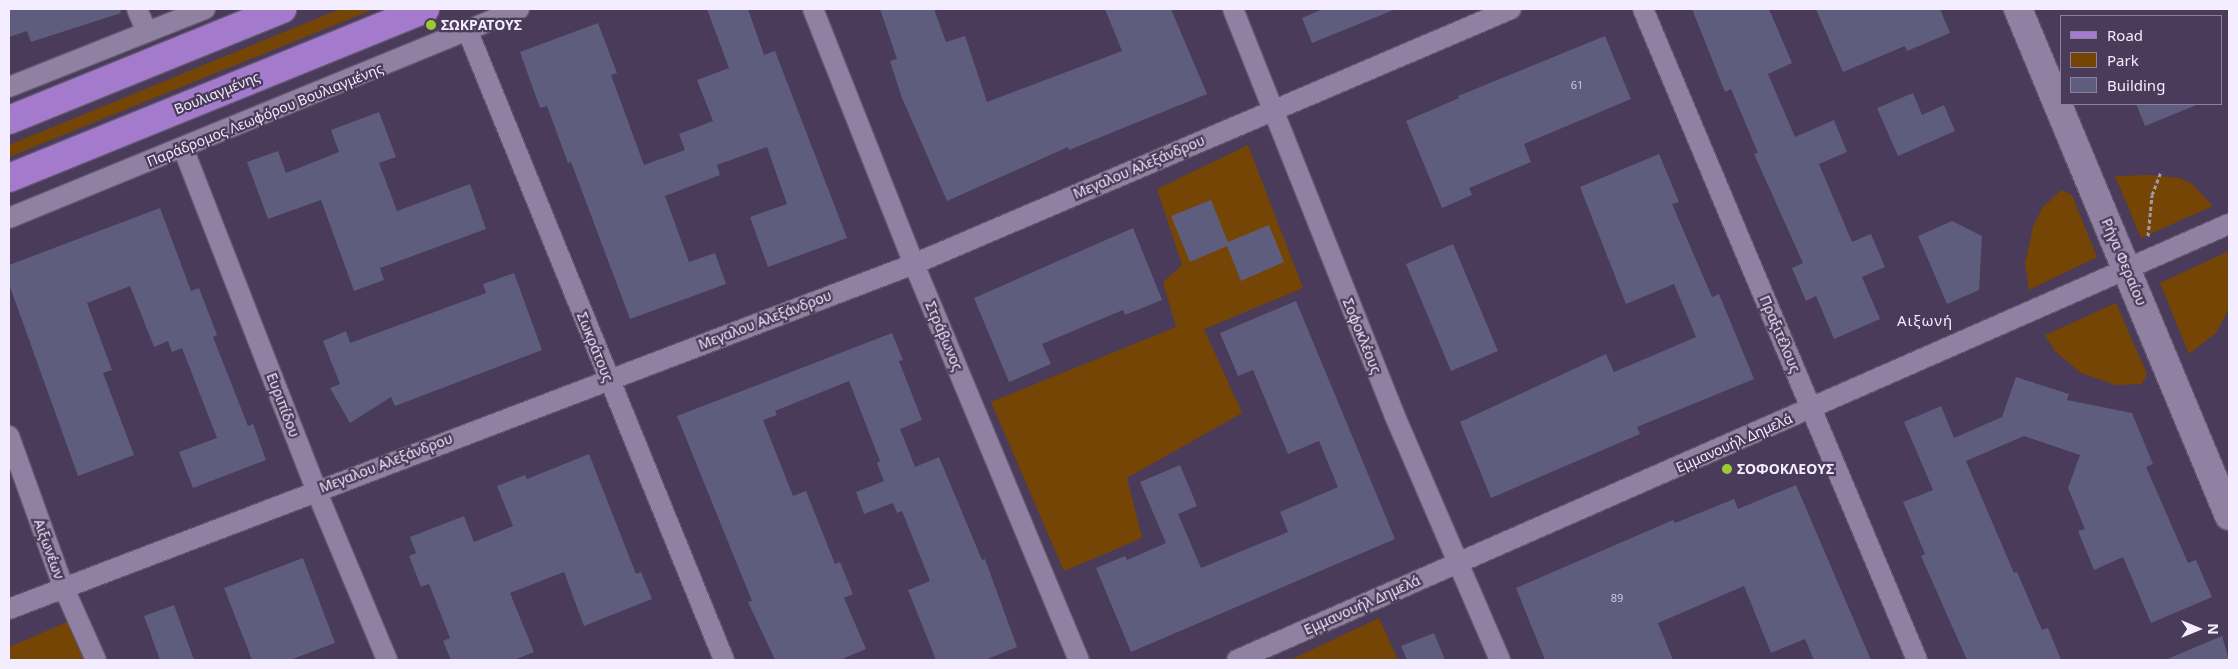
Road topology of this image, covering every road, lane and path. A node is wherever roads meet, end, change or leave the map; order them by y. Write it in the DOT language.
graph roads {
  1 [pos="137,9"];
  2 [pos="205,9"];
  3 [pos="282,9"];
  4 [pos="425,9"];
  5 [pos="519,9"];
  6 [pos="814,9"];
  7 [pos="1233,9"];
  8 [pos="1511,9"];
  9 [pos="1643,9"];
  10 [pos="2018,9"];
  11 [pos="147,32"];
  12 [pos="468,32"];
  13 [pos="9,87"];
  14 [pos="2060,100"];
  15 [pos="2062,105"];
  16 [pos="1272,110"];
  17 [pos="9,120"];
  18 [pos="183,148"];
  19 [pos="2161,171"];
  20 [pos="9,178"];
  21 [pos="9,218"];
  22 [pos="2229,224"];
  23 [pos="914,264"];
  24 [pos="2137,267"];
  25 [pos="608,380"];
  26 [pos="1811,409"];
  27 [pos="9,436"];
  28 [pos="316,490"];
  29 [pos="2229,516"];
  30 [pos="1460,563"];
  31 [pos="63,586"];
  32 [pos="9,609"];
  33 [pos="96,660"];
  34 [pos="387,660"];
  35 [pos="724,660"];
  36 [pos="1079,660"];
  37 [pos="1237,660"];
  38 [pos="1500,660"];
  39 [pos="1917,660"];
  1 -- 11 [label="street"];
  2 -- 11 [label="street"];
  3 -- 17 [label="main road"];
  4 -- 20 [label="main road, Βουλιαγμένης"];
  5 -- 12 [label="street, Παράδρομος Λεωφόρου Βουλιαγμένης"];
  6 -- 23 [label="street, Στράβωνος"];
  7 -- 16 [label="street, Σοφοκλέους"];
  8 -- 16 [label="street, Μεγαλου Αλεξάνδρου"];
  9 -- 26 [label="street, Πραξιτέλους"];
  10 -- 14 [label="street, Ρήγα Φεραίου"];
  11 -- 13 [label="street"];
  12 -- 18 [label="street, Παράδρομος Λεωφόρου Βουλιαγμένης"];
  12 -- 25 [label="street, Σωκράτους"];
  15 -- 24 [label="street, Ρήγα Φεραίου"];
  16 -- 23 [label="street, Μεγαλου Αλεξάνδρου"];
  16 -- 30 [label="street, Σοφοκλέους"];
  18 -- 21 [label="street, Παράδρομος Λεωφόρου Βουλιαγμένης"];
  18 -- 28 [label="street, Ευριπίδου"];
  19 -- 24 [label="path"];
  22 -- 24 [label="street, Εμμανουήλ Δημελά"];
  23 -- 25 [label="street, Μεγαλου Αλεξάνδρου"];
  23 -- 36 [label="street, Στράβωνος"];
  24 -- 26 [label="street, Εμμανουήλ Δημελά"];
  24 -- 29 [label="street, Ρήγα Φεραίου"];
  25 -- 28 [label="street, Μεγαλου Αλεξάνδρου"];
  25 -- 35 [label="street, Σωκράτους"];
  26 -- 30 [label="street, Εμμανουήλ Δημελά"];
  26 -- 39 [label="street, Πραξιτέλους"];
  27 -- 31 [label="street, Αιξωνέων"];
  28 -- 31 [label="street, Μεγαλου Αλεξάνδρου"];
  28 -- 34 [label="street, Ευριπίδου"];
  30 -- 37 [label="street, Εμμανουήλ Δημελά"];
  30 -- 38 [label="street, Σοφοκλέους"];
  31 -- 32 [label="street, Μεγαλου Αλεξάνδρου"];
  31 -- 33 [label="street, Αιξωνέων"];
}
